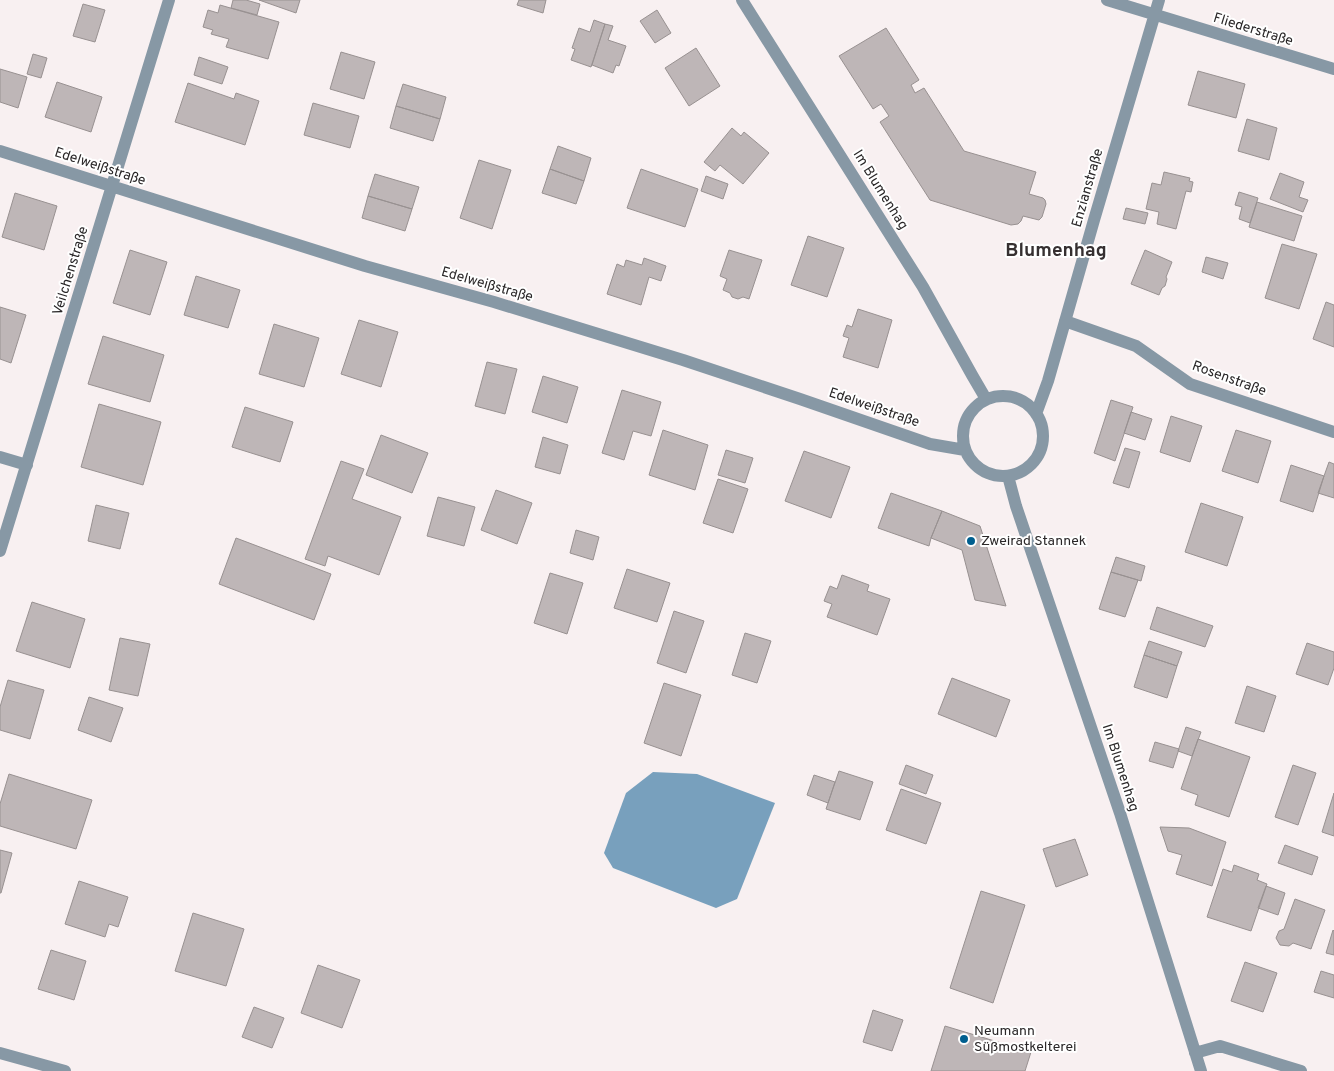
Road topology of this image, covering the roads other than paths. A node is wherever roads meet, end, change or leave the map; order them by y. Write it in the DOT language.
graph roads {
  1 [pos="169,0"];
  2 [pos="742,0"];
  3 [pos="1107,0"];
  4 [pos="1159,0"];
  5 [pos="1154,15"];
  6 [pos="1334,69"];
  7 [pos="0,151"];
  8 [pos="113,186"];
  9 [pos="1065,321"];
  10 [pos="986,399"];
  11 [pos="1036,414"];
  12 [pos="1334,432"];
  13 [pos="965,450"];
  14 [pos="0,457"];
  15 [pos="26,465"];
  16 [pos="1008,476"];
  17 [pos="0,551"];
  18 [pos="0,1053"];
  19 [pos="1195,1053"];
  20 [pos="65,1071"];
  21 [pos="1201,1071"];
  22 [pos="1301,1071"];
  1 -- 8 [label="street, Veilchenstraße"];
  2 -- 10 [label="street, Im Blumenhag"];
  3 -- 5 [label="street, Fliederstraße"];
  4 -- 5 [label="street, Enzianstraße"];
  5 -- 6 [label="street, Fliederstraße"];
  5 -- 9 [label="street, Enzianstraße"];
  7 -- 8 [label="street, Edelweißstraße"];
  8 -- 13 [label="street, Edelweißstraße"];
  8 -- 15 [label="street, Veilchenstraße"];
  9 -- 11 [label="street, Enzianstraße"];
  9 -- 12 [label="street, Rosenstraße"];
  10 -- 11 [label="street"];
  10 -- 13 [label="street"];
  11 -- 16 [label="street"];
  13 -- 16 [label="street"];
  14 -- 15 [label="street"];
  15 -- 17 [label="street, Veilchenstraße"];
  16 -- 19 [label="street, Im Blumenhag"];
  18 -- 20 [label="street"];
  19 -- 21 [label="street, Im Blumenhag"];
  19 -- 22 [label="street"];
}
